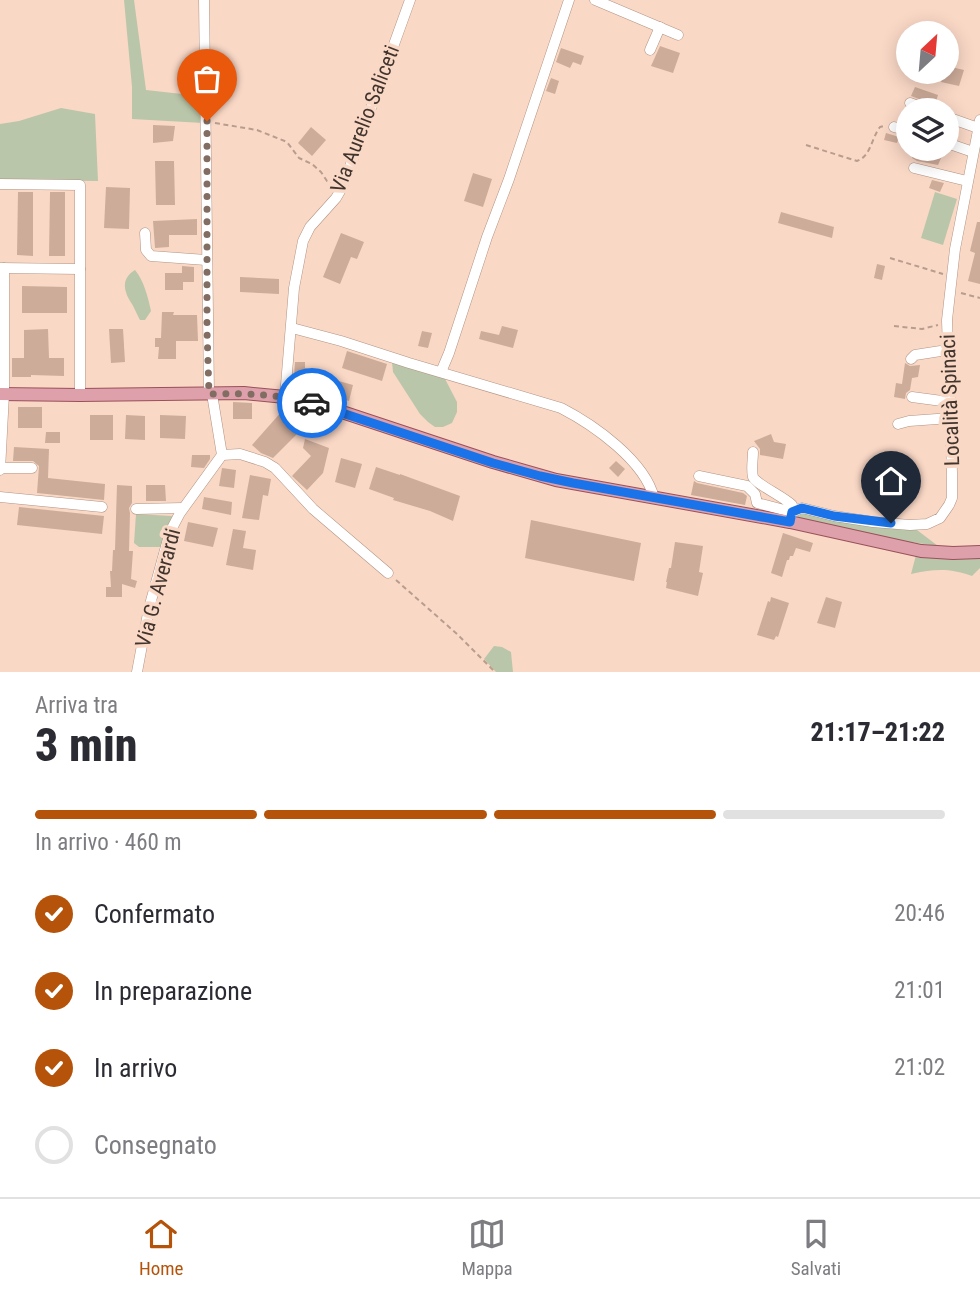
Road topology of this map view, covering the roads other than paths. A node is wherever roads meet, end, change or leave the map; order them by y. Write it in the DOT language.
graph roads {
  1 [pos="204,0"];
  2 [pos="410,0"];
  3 [pos="569,0"];
  4 [pos="595,0"];
  5 [pos="660,27"];
  6 [pos="678,35"];
  7 [pos="650,50"];
  8 [pos="959,120"];
  9 [pos="979,124"];
  10 [pos="959,147"];
  11 [pos="973,152"];
  12 [pos="914,169"];
  13 [pos="967,181"];
  14 [pos="0,184"];
  15 [pos="145,233"];
  16 [pos="206,260"];
  17 [pos="2,268"];
  18 [pos="80,269"];
  19 [pos="292,328"];
  20 [pos="947,350"];
  21 [pos="911,359"];
  22 [pos="441,372"];
  23 [pos="2,394"];
  24 [pos="210,394"];
  25 [pos="80,395"];
  26 [pos="285,397"];
  27 [pos="912,397"];
  28 [pos="950,397"];
  29 [pos="951,418"];
  30 [pos="898,424"];
  31 [pos="753,452"];
  32 [pos="222,455"];
  33 [pos="32,468"];
  34 [pos="0,469"];
  35 [pos="699,477"];
  36 [pos="0,497"];
  37 [pos="654,498"];
  38 [pos="102,507"];
  39 [pos="183,508"];
  40 [pos="136,509"];
  41 [pos="791,517"];
  42 [pos="980,552"];
  43 [pos="388,573"];
  44 [pos="137,672"];
  1 -- 16 [label="street"];
  2 -- 19 [label="street, Via Aurelio Saliceti"];
  3 -- 22 [label="street"];
  4 -- 5 [label="street"];
  5 -- 6 [label="street"];
  5 -- 7 [label="street"];
  8 -- 9 [label="street"];
  9 -- 11 [label="street, Località Spinaci"];
  10 -- 11 [label="street"];
  11 -- 13 [label="street, Località Spinaci"];
  12 -- 13 [label="street"];
  13 -- 20 [label="street, Località Spinaci"];
  14 -- 18 [label="street"];
  15 -- 16 [label="street"];
  16 -- 24 [label="street"];
  17 -- 18 [label="street"];
  17 -- 23 [label="street"];
  18 -- 25 [label="street"];
  19 -- 22 [label="street"];
  19 -- 26 [label="street, Via Aurelio Saliceti"];
  20 -- 21 [label="street"];
  20 -- 28 [label="street, Località Spinaci"];
  22 -- 37 [label="street"];
  23 -- 25 [label="main road"];
  23 -- 34 [label="street"];
  24 -- 25 [label="main road"];
  24 -- 26 [label="main road"];
  24 -- 32 [label="street"];
  26 -- 37 [label="main road"];
  27 -- 28 [label="street"];
  28 -- 29 [label="street, Località Spinaci"];
  29 -- 30 [label="street"];
  29 -- 41 [label="street, Località Spinaci"];
  31 -- 41 [label="street"];
  32 -- 39 [label="street, Via G. Averardi"];
  32 -- 43 [label="street"];
  33 -- 34 [label="street"];
  35 -- 41 [label="street, Località Spinaci"];
  36 -- 38 [label="street"];
  37 -- 41 [label="main road"];
  39 -- 40 [label="street"];
  39 -- 44 [label="street, Via G. Averardi"];
  41 -- 42 [label="main road"];
}
